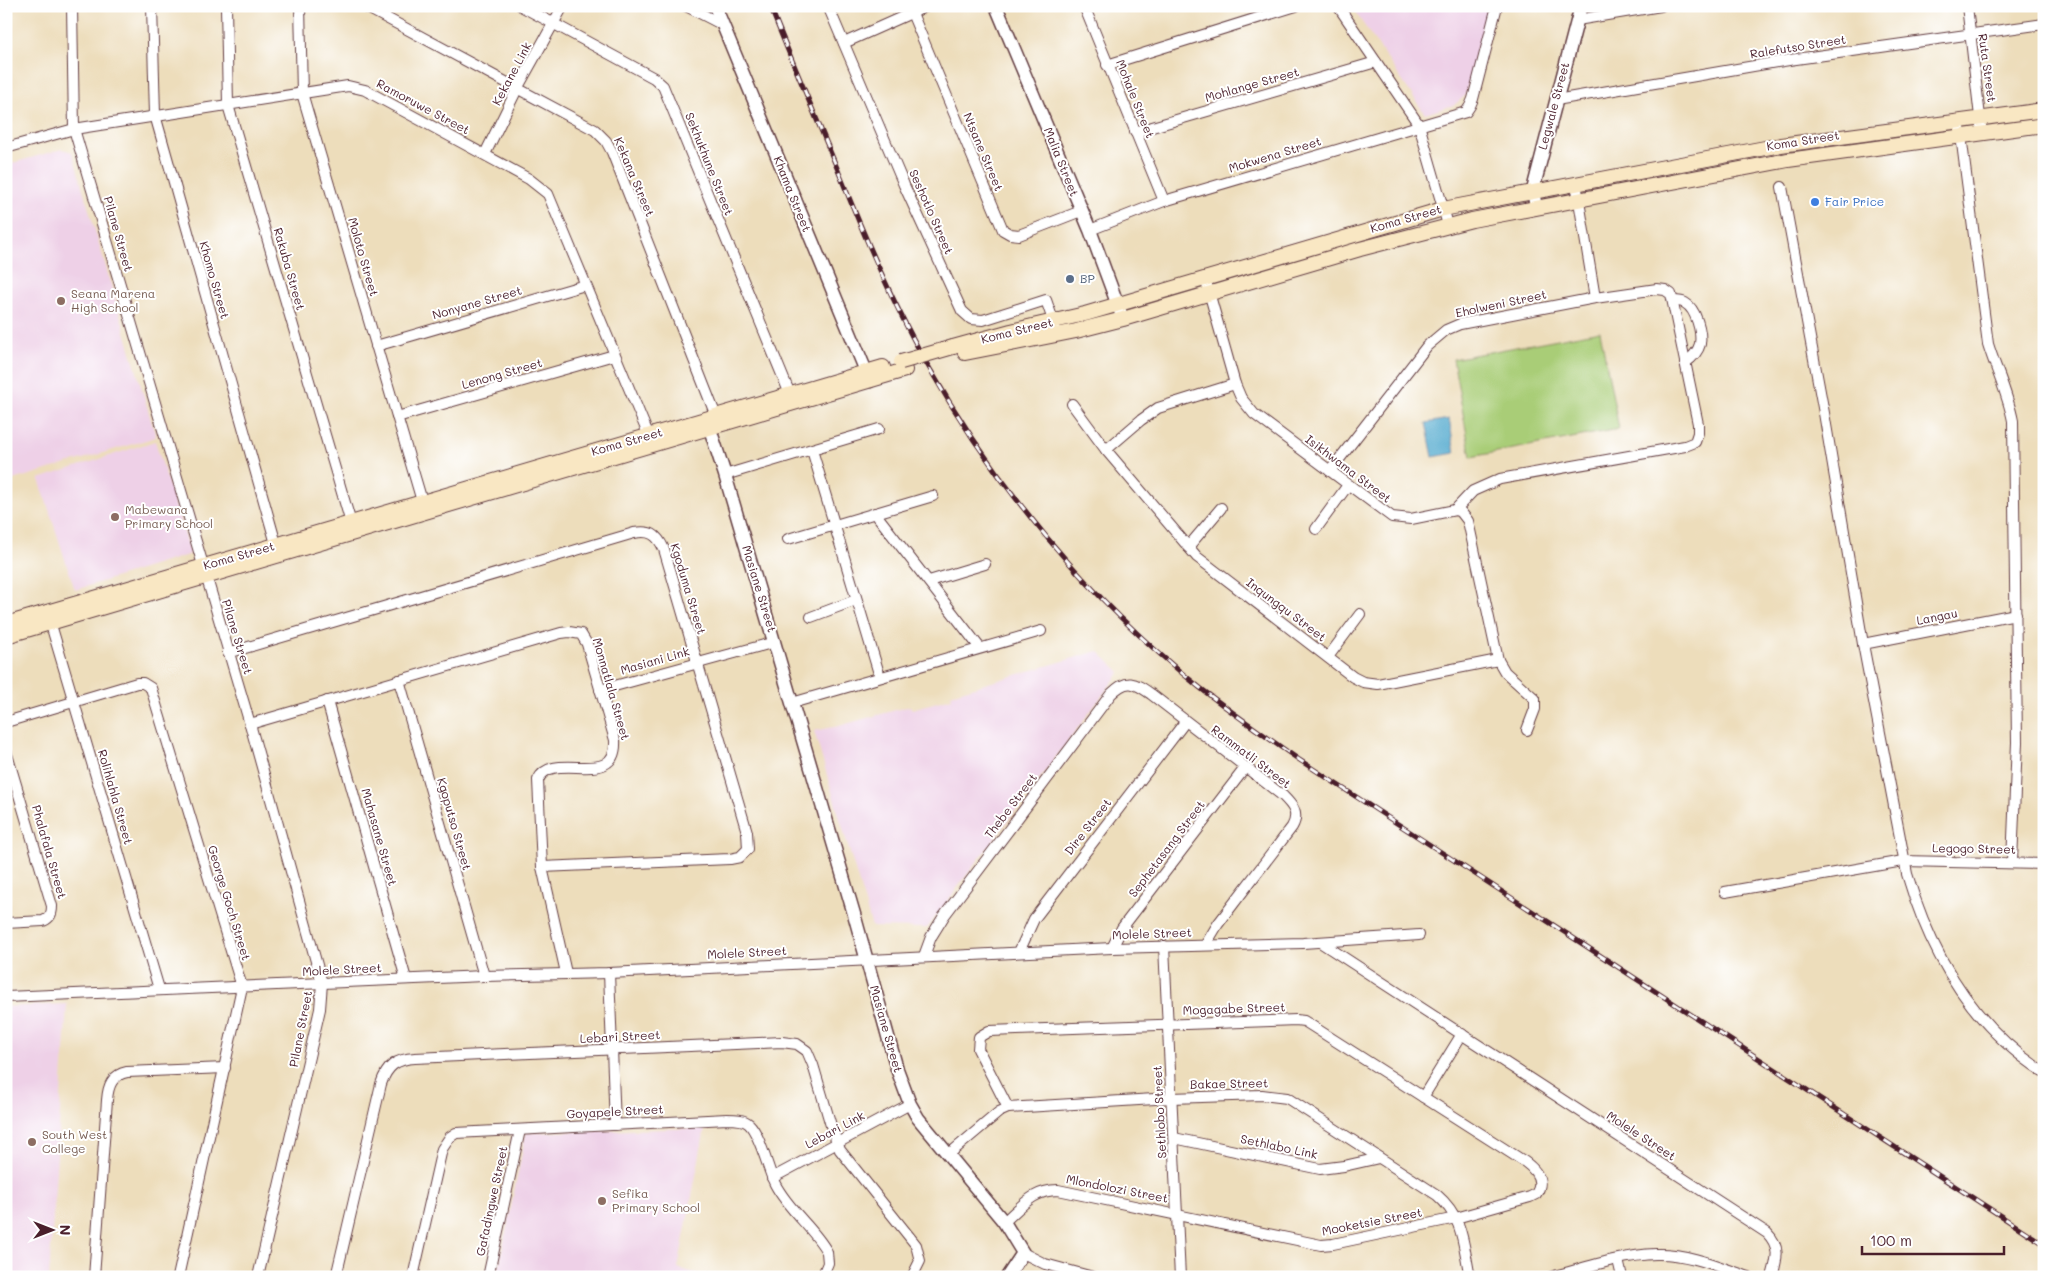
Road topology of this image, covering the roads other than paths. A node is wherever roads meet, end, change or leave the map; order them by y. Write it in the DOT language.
graph roads {
  1 [pos="72,6"];
  2 [pos="152,6"];
  3 [pos="226,6"];
  4 [pos="300,6"];
  5 [pos="364,6"];
  6 [pos="521,6"];
  7 [pos="563,6"];
  8 [pos="686,6"];
  9 [pos="715,6"];
  10 [pos="828,6"];
  11 [pos="927,6"];
  12 [pos="996,6"];
  13 [pos="1084,6"];
  14 [pos="1296,6"];
  15 [pos="1338,6"];
  16 [pos="1497,6"];
  17 [pos="1581,6"];
  18 [pos="1661,6"];
  19 [pos="1967,6"];
  20 [pos="910,10"];
  21 [pos="1577,20"];
  22 [pos="554,24"];
  23 [pos="2044,24"];
  24 [pos="723,25"];
  25 [pos="1970,33"];
  26 [pos="844,42"];
  27 [pos="1376,62"];
  28 [pos="1108,64"];
  29 [pos="518,87"];
  30 [pos="302,93"];
  31 [pos="1556,100"];
  32 [pos="228,106"];
  33 [pos="2044,110"];
  34 [pos="155,115"];
  35 [pos="1981,118"];
  36 [pos="1959,120"];
  37 [pos="1419,125"];
  38 [pos="2044,126"];
  39 [pos="74,129"];
  40 [pos="1135,132"];
  41 [pos="1982,134"];
  42 [pos="1962,136"];
  43 [pos="6,148"];
  44 [pos="485,154"];
  45 [pos="1576,183"];
  46 [pos="1782,187"];
  47 [pos="1533,191"];
  48 [pos="1579,199"];
  49 [pos="1164,201"];
  50 [pos="1536,207"];
  51 [pos="1443,209"];
  52 [pos="1081,211"];
  53 [pos="1448,225"];
  54 [pos="1090,230"];
  55 [pos="1205,278"];
  56 [pos="585,285"];
  57 [pos="1210,294"];
  58 [pos="1594,298"];
  59 [pos="1673,301"];
  60 [pos="1118,304"];
  61 [pos="1123,319"];
  62 [pos="1056,328"];
  63 [pos="376,346"];
  64 [pos="614,355"];
  65 [pos="1685,363"];
  66 [pos="868,376"];
  67 [pos="1235,384"];
  68 [pos="792,399"];
  69 [pos="1072,404"];
  70 [pos="398,417"];
  71 [pos="714,422"];
  72 [pos="879,429"];
  73 [pos="651,440"];
  74 [pos="812,450"];
  75 [pos="1106,450"];
  76 [pos="1330,471"];
  77 [pos="725,475"];
  78 [pos="1348,485"];
  79 [pos="933,496"];
  80 [pos="424,507"];
  81 [pos="1221,508"];
  82 [pos="1455,510"];
  83 [pos="874,513"];
  84 [pos="834,525"];
  85 [pos="353,528"];
  86 [pos="1316,529"];
  87 [pos="788,539"];
  88 [pos="1188,547"];
  89 [pos="278,551"];
  90 [pos="985,564"];
  91 [pos="204,572"];
  92 [pos="929,581"];
  93 [pos="856,600"];
  94 [pos="1360,614"];
  95 [pos="2016,614"];
  96 [pos="811,616"];
  97 [pos="49,618"];
  98 [pos="6,624"];
  99 [pos="1041,631"];
  100 [pos="6,636"];
  101 [pos="774,642"];
  102 [pos="1863,644"];
  103 [pos="980,648"];
  104 [pos="228,653"];
  105 [pos="1328,657"];
  106 [pos="1498,660"];
  107 [pos="696,662"];
  108 [pos="880,677"];
  109 [pos="399,680"];
  110 [pos="1132,683"];
  111 [pos="600,690"];
  112 [pos="327,701"];
  113 [pos="74,702"];
  114 [pos="792,703"];
  115 [pos="6,722"];
  116 [pos="1185,722"];
  117 [pos="250,724"];
  118 [pos="1527,730"];
  119 [pos="6,751"];
  120 [pos="1245,768"];
  121 [pos="1903,861"];
  122 [pos="2012,862"];
  123 [pos="2044,864"];
  124 [pos="542,868"];
  125 [pos="1725,892"];
  126 [pos="6,923"];
  127 [pos="1419,935"];
  128 [pos="1320,942"];
  129 [pos="1206,944"];
  130 [pos="1164,946"];
  131 [pos="1112,948"];
  132 [pos="1019,952"];
  133 [pos="924,956"];
  134 [pos="866,960"];
  135 [pos="566,973"];
  136 [pos="609,973"];
  137 [pos="484,976"];
  138 [pos="406,979"];
  139 [pos="322,984"];
  140 [pos="242,987"];
  141 [pos="159,989"];
  142 [pos="6,997"];
  143 [pos="1168,1024"];
  144 [pos="1462,1034"];
  145 [pos="612,1050"];
  146 [pos="224,1068"];
  147 [pos="2044,1072"];
  148 [pos="1423,1097"];
  149 [pos="1171,1098"];
  150 [pos="910,1104"];
  151 [pos="1008,1108"];
  152 [pos="615,1125"];
  153 [pos="520,1130"];
  154 [pos="1174,1138"];
  155 [pos="836,1142"];
  156 [pos="948,1154"];
  157 [pos="1379,1158"];
  158 [pos="772,1178"];
  159 [pos="1539,1190"];
  160 [pos="1177,1214"];
  161 [pos="1456,1218"];
  162 [pos="1004,1222"];
  163 [pos="1023,1253"];
  164 [pos="1618,1260"];
  165 [pos="94,1277"];
  166 [pos="178,1277"];
  167 [pos="258,1277"];
  168 [pos="336,1277"];
  169 [pos="413,1277"];
  170 [pos="488,1277"];
  171 [pos="822,1277"];
  172 [pos="912,1277"];
  173 [pos="1007,1277"];
  174 [pos="1093,1277"];
  175 [pos="1180,1277"];
  176 [pos="1470,1277"];
  177 [pos="1551,1277"];
  178 [pos="1622,1277"];
  179 [pos="1749,1277"];
  180 [pos="1772,1277"];
  1 -- 39 [label="street, Pilane Street"];
  2 -- 34 [label="street, Khomo Street"];
  3 -- 32 [label="street, Rakuba Street"];
  4 -- 30 [label="street, Moloto Street"];
  5 -- 29 [label="street, Kekana Street"];
  6 -- 22 [label="street, Sekhukhune Street"];
  7 -- 22 [label="street, Kekane Link"];
  8 -- 24 [label="street"];
  9 -- 24 [label="street, Khama Street"];
  10 -- 26 [label="street, Seshotlo Street"];
  11 -- 20 [label="street"];
  12 -- 52 [label="street, Malia Street"];
  13 -- 28 [label="street, Mohale Street"];
  14 -- 28 [label="street"];
  15 -- 27 [label="street"];
  16 -- 37 [label="street, Mokwena Street"];
  17 -- 21 [label="street, Legwale Street"];
  18 -- 21 [label="street"];
  19 -- 25 [label="street, Ruta Street"];
  20 -- 26 [label="street"];
  20 -- 52 [label="street, Ntsane Street"];
  21 -- 31 [label="street, Legwale Street"];
  22 -- 29 [label="street, Kekane Link"];
  22 -- 68 [label="street, Sekhukhune Street"];
  23 -- 25 [label="street, Ralefutso Street"];
  24 -- 66 [label="street, Khama Street"];
  25 -- 31 [label="street, Ralefutso Street"];
  25 -- 35 [label="street, Ruta Street"];
  26 -- 62 [label="street, Seshotlo Street"];
  27 -- 37 [label="street"];
  27 -- 40 [label="street, Mohlange Street"];
  28 -- 40 [label="street, Mohale Street"];
  29 -- 44 [label="street, Kekane Link"];
  29 -- 71 [label="street, Kekana Street"];
  30 -- 32 [label="street, Ramoruwe Street"];
  30 -- 44 [label="street, Ramoruwe Street"];
  30 -- 63 [label="street, Moloto Street"];
  31 -- 47 [label="street, Legwale Street"];
  32 -- 34 [label="street, Ramoruwe Street"];
  32 -- 85 [label="street, Rakuba Street"];
  33 -- 35 [label="main road, Koma Street"];
  34 -- 39 [label="street, Ramoruwe Street"];
  34 -- 89 [label="street, Khomo Street"];
  35 -- 36 [label="main road, Koma Street"];
  35 -- 41 [label="street, Ruta Street"];
  36 -- 42 [label="street"];
  36 -- 45 [label="main road, Koma Street"];
  37 -- 49 [label="street, Mokwena Street"];
  37 -- 51 [label="street"];
  38 -- 41 [label="main road, Koma Street"];
  39 -- 43 [label="street, Ramoruwe Street"];
  39 -- 91 [label="street, Pilane Street"];
  40 -- 49 [label="street, Mohale Street"];
  41 -- 42 [label="main road, Koma Street"];
  42 -- 48 [label="main road, Koma Street"];
  42 -- 95 [label="street"];
  44 -- 56 [label="street, Ramoruwe Street"];
  45 -- 47 [label="main road, Koma Street"];
  45 -- 48 [label="street"];
  46 -- 102 [label="street"];
  47 -- 50 [label="street, Legwale Street"];
  47 -- 51 [label="main road, Koma Street"];
  48 -- 50 [label="main road, Koma Street"];
  48 -- 58 [label="street"];
  49 -- 54 [label="street, Mokwena Street"];
  50 -- 53 [label="main road, Koma Street"];
  51 -- 53 [label="street"];
  51 -- 55 [label="main road, Koma Street"];
  52 -- 54 [label="street, Malia Street"];
  53 -- 57 [label="main road, Koma Street"];
  54 -- 60 [label="street, Malia Street"];
  55 -- 57 [label="street, Isikhwama Street"];
  55 -- 60 [label="main road, Koma Street"];
  56 -- 63 [label="street, Nonyane Street"];
  56 -- 64 [label="street, Ramoruwe Street"];
  57 -- 61 [label="main road, Koma Street"];
  57 -- 67 [label="street, Isikhwama Street"];
  58 -- 59 [label="street, Eholweni Street"];
  58 -- 76 [label="street, Eholweni Street"];
  59 -- 65 [label="street"];
  59 -- 65 [label="street"];
  60 -- 61 [label="street, Malia Street"];
  60 -- 62 [label="main road, Koma Street"];
  61 -- 62 [label="main road, Koma Street"];
  62 -- 66 [label="main road, Koma Street"];
  63 -- 70 [label="street, Moloto Street"];
  64 -- 70 [label="street, Lenong Street"];
  64 -- 73 [label="street, Ramoruwe Street"];
  65 -- 82 [label="street"];
  66 -- 68 [label="main road, Koma Street"];
  67 -- 75 [label="street"];
  67 -- 76 [label="street, Isikhwama Street"];
  68 -- 71 [label="main road, Koma Street"];
  69 -- 75 [label="street, Inqungqu Street"];
  70 -- 80 [label="street, Moloto Street"];
  71 -- 73 [label="main road, Koma Street"];
  71 -- 77 [label="street, Masiane Street"];
  72 -- 74 [label="street"];
  73 -- 80 [label="main road, Koma Street"];
  74 -- 77 [label="street"];
  74 -- 84 [label="street"];
  75 -- 88 [label="street, Inqungqu Street"];
  76 -- 78 [label="street, Isikhwama Street"];
  77 -- 101 [label="street, Masiane Street"];
  78 -- 82 [label="street, Isikhwama Street"];
  78 -- 86 [label="street"];
  79 -- 83 [label="street"];
  80 -- 85 [label="main road, Koma Street"];
  81 -- 88 [label="street"];
  82 -- 106 [label="street"];
  83 -- 84 [label="street"];
  83 -- 92 [label="street"];
  84 -- 87 [label="street"];
  84 -- 93 [label="street"];
  85 -- 89 [label="main road, Koma Street"];
  88 -- 105 [label="street, Inqungqu Street"];
  89 -- 91 [label="main road, Koma Street"];
  90 -- 92 [label="street"];
  91 -- 97 [label="main road, Koma Street"];
  91 -- 104 [label="street, Pilane Street"];
  92 -- 103 [label="street"];
  93 -- 96 [label="street"];
  93 -- 108 [label="street"];
  94 -- 105 [label="street"];
  95 -- 102 [label="street, Langau"];
  95 -- 122 [label="street"];
  97 -- 98 [label="main road, Koma Street"];
  97 -- 100 [label="main road, Koma Street"];
  97 -- 113 [label="street, Rolihlahla Street"];
  99 -- 103 [label="street"];
  101 -- 107 [label="street, Masiani Link"];
  101 -- 114 [label="street, Masiane Street"];
  102 -- 121 [label="street"];
  103 -- 108 [label="street"];
  104 -- 107 [label="street, Kgoduma Street"];
  104 -- 117 [label="street, Pilane Street"];
  105 -- 106 [label="street, Inqungqu Street"];
  106 -- 118 [label="street"];
  107 -- 111 [label="street, Masiani Link"];
  107 -- 124 [label="street, Kgoduma Street"];
  108 -- 114 [label="street"];
  109 -- 111 [label="street, Monnatlala Street"];
  109 -- 112 [label="street, Monnatlala Street"];
  109 -- 137 [label="street, Kgoputso Street"];
  110 -- 116 [label="street, Rammatli Street"];
  110 -- 133 [label="street, Thebe Street"];
  111 -- 124 [label="street, Monnatlala Street"];
  112 -- 117 [label="street, Monnatlala Street"];
  112 -- 138 [label="street, Mahasane Street"];
  113 -- 115 [label="street, George Goch Street"];
  113 -- 140 [label="street, George Goch Street"];
  113 -- 141 [label="street, Rolihlahla Street"];
  114 -- 134 [label="street, Masiane Street"];
  116 -- 120 [label="street, Rammatli Street"];
  116 -- 132 [label="street, Dire Street"];
  117 -- 139 [label="street, Pilane Street"];
  119 -- 126 [label="street, Phalafala Street"];
  120 -- 129 [label="street, Rammatli Street"];
  120 -- 131 [label="street, Sephetasang Street"];
  121 -- 122 [label="street, Legogo Street"];
  121 -- 125 [label="street, Legogo Street"];
  121 -- 147 [label="street"];
  122 -- 123 [label="street, Legogo Street"];
  124 -- 135 [label="street, Monnatlala Street"];
  127 -- 128 [label="street"];
  128 -- 129 [label="street, Molele Street"];
  128 -- 144 [label="street, Molele Street"];
  129 -- 130 [label="street, Molele Street"];
  130 -- 131 [label="street, Molele Street"];
  130 -- 143 [label="street, Sethlobo Street"];
  131 -- 132 [label="street, Molele Street"];
  132 -- 133 [label="street, Molele Street"];
  133 -- 134 [label="street, Molele Street"];
  134 -- 136 [label="street, Molele Street"];
  134 -- 150 [label="street, Masiane Street"];
  135 -- 136 [label="street, Molele Street"];
  135 -- 137 [label="street, Molele Street"];
  136 -- 145 [label="street"];
  137 -- 138 [label="street, Molele Street"];
  138 -- 139 [label="street, Molele Street"];
  139 -- 140 [label="street, Molele Street"];
  139 -- 167 [label="street, Pilane Street"];
  140 -- 141 [label="street, Molele Street"];
  140 -- 146 [label="street, George Goch Street"];
  141 -- 142 [label="street, Molele Street"];
  143 -- 148 [label="street, Mogagabe Street"];
  143 -- 149 [label="street, Sethlobo Street"];
  143 -- 151 [label="street, Mogagabe Street"];
  144 -- 148 [label="street"];
  144 -- 180 [label="street, Molele Street"];
  145 -- 152 [label="street"];
  145 -- 155 [label="street, Lebari Street"];
  145 -- 168 [label="street, Lebari Street"];
  146 -- 165 [label="street"];
  146 -- 166 [label="street, George Goch Street"];
  148 -- 159 [label="street, Mogagabe Street"];
  149 -- 151 [label="street, Bakae Street"];
  149 -- 154 [label="street, Sethlobo Street"];
  149 -- 157 [label="street, Bakae Street"];
  150 -- 155 [label="street, Lebari Link"];
  150 -- 156 [label="street, Masiane Street"];
  151 -- 156 [label="street, Bakae Street"];
  152 -- 153 [label="street, Goyapele Street"];
  152 -- 158 [label="street, Goyapele Street"];
  153 -- 169 [label="street, Goyapele Street"];
  153 -- 170 [label="street, Gafadingwe Street"];
  154 -- 157 [label="street, Sethlabo Link"];
  154 -- 160 [label="street, Sethlobo Street"];
  155 -- 158 [label="street, Lebari Link"];
  155 -- 172 [label="street, Lebari Street"];
  156 -- 162 [label="street, Masiane Street"];
  157 -- 161 [label="street, Bakae Street"];
  158 -- 171 [label="street, Goyapele Street"];
  159 -- 161 [label="street, Mooketsie Street"];
  160 -- 161 [label="street, Mooketsie Street"];
  160 -- 162 [label="street, Mlondolozi Street"];
  160 -- 175 [label="street, Sethlobo Street"];
  161 -- 176 [label="street, Bakae Street"];
  162 -- 163 [label="street, Masiane Street"];
  163 -- 173 [label="street"];
  163 -- 174 [label="street"];
  164 -- 177 [label="street"];
  164 -- 178 [label="street"];
  164 -- 179 [label="street"];
}
